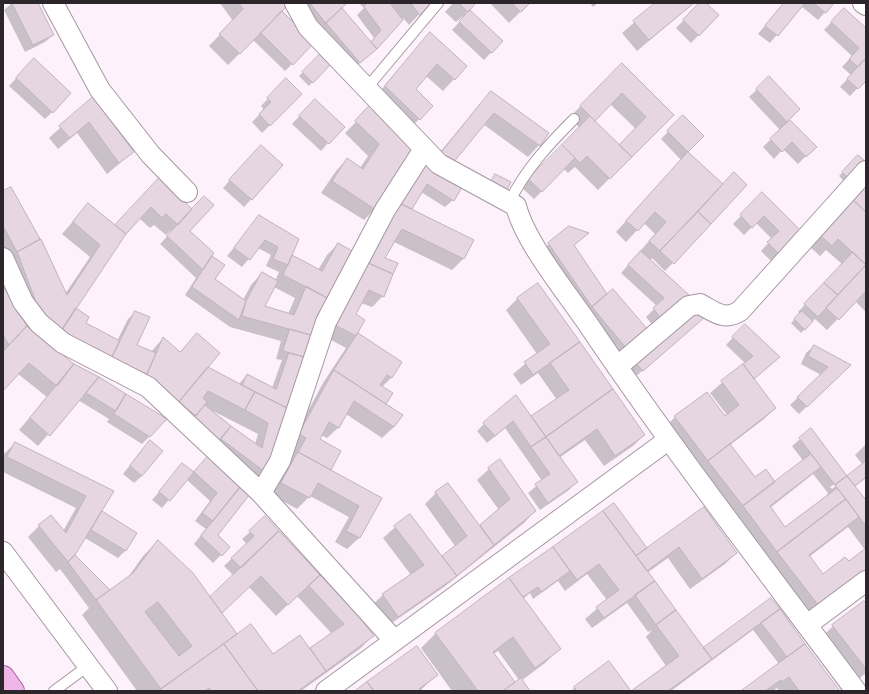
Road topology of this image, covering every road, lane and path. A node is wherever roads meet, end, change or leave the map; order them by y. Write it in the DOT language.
graph roads {
  1 [pos="53,3"];
  2 [pos="295,3"];
  3 [pos="438,3"];
  4 [pos="863,3"];
  5 [pos="866,5"];
  6 [pos="366,89"];
  7 [pos="574,119"];
  8 [pos="424,149"];
  9 [pos="866,171"];
  10 [pos="187,192"];
  11 [pos="510,201"];
  12 [pos="3,258"];
  13 [pos="617,367"];
  14 [pos="668,440"];
  15 [pos="261,493"];
  16 [pos="3,552"];
  17 [pos="866,581"];
  18 [pos="807,625"];
  19 [pos="394,640"];
  20 [pos="88,666"];
  21 [pos="3,677"];
  22 [pos="13,691"];
  23 [pos="54,691"];
  24 [pos="107,691"];
  25 [pos="326,691"];
  26 [pos="856,691"];
  1 -- 10 [label="street"];
  2 -- 6 [label="street"];
  3 -- 6 [label="lane"];
  4 -- 5 [label="street"];
  6 -- 8 [label="street"];
  7 -- 11 [label="lane"];
  8 -- 11 [label="street"];
  8 -- 15 [label="street"];
  9 -- 13 [label="street"];
  11 -- 13 [label="street"];
  12 -- 15 [label="street"];
  13 -- 14 [label="street"];
  14 -- 18 [label="street"];
  14 -- 19 [label="street"];
  15 -- 19 [label="street"];
  16 -- 20 [label="street"];
  17 -- 18 [label="street"];
  18 -- 26 [label="street"];
  19 -- 25 [label="street"];
  20 -- 23 [label="lane"];
  20 -- 24 [label="street"];
  21 -- 22 [label="main road"];
}
